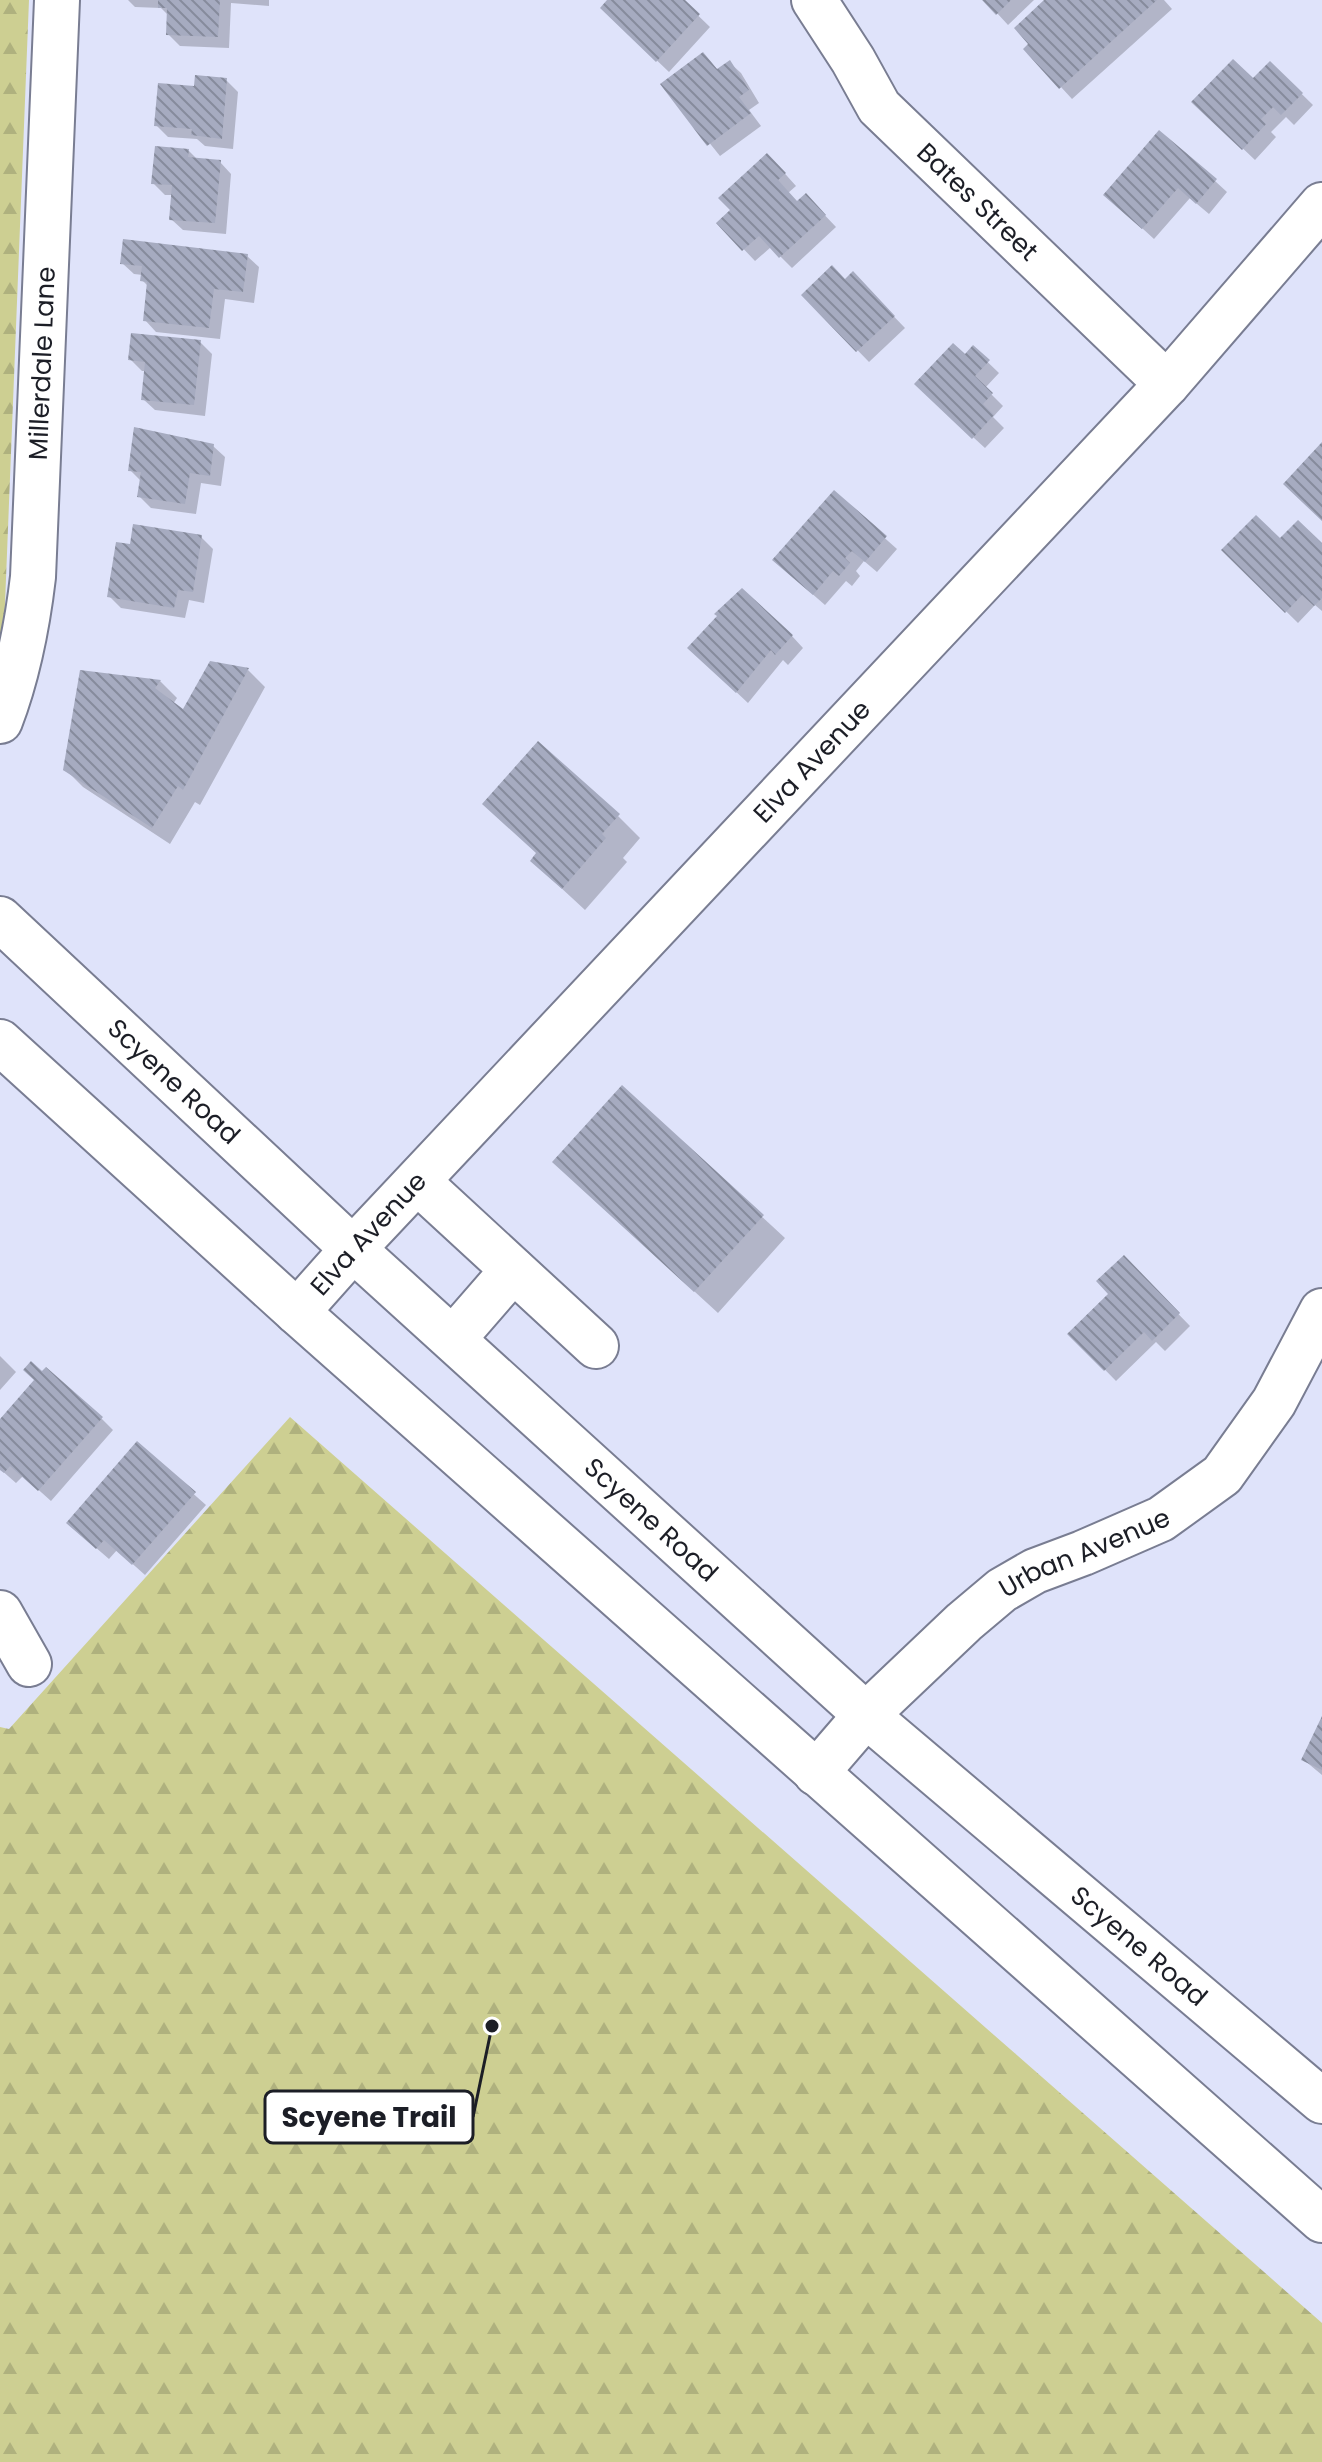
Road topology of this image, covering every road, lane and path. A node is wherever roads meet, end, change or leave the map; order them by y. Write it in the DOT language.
graph roads {
  1 [pos="57,0"];
  2 [pos="814,0"];
  3 [pos="1322,205"];
  4 [pos="1167,384"];
  5 [pos="0,721"];
  6 [pos="0,919"];
  7 [pos="0,1042"];
  8 [pos="418,1182"];
  9 [pos="353,1249"];
  10 [pos="513,1270"];
  11 [pos="1322,1311"];
  12 [pos="297,1312"];
  13 [pos="453,1339"];
  14 [pos="596,1346"];
  15 [pos="0,1613"];
  16 [pos="29,1664"];
  17 [pos="866,1715"];
  18 [pos="816,1773"];
  19 [pos="1322,2101"];
  20 [pos="1322,2220"];
  1 -- 5 [label="main road, Millerdale Lane"];
  2 -- 4 [label="main road, Bates Street"];
  3 -- 4 [label="main road, Elva Avenue"];
  4 -- 8 [label="main road, Elva Avenue"];
  6 -- 9 [label="main road, Scyene Road"];
  7 -- 12 [label="main road"];
  8 -- 9 [label="main road, Elva Avenue"];
  8 -- 10 [label="main road"];
  9 -- 12 [label="main road, Elva Avenue"];
  9 -- 13 [label="main road, Scyene Road"];
  10 -- 13 [label="main road"];
  10 -- 14 [label="main road"];
  11 -- 17 [label="main road, Urban Avenue"];
  12 -- 18 [label="main road"];
  13 -- 17 [label="main road, Scyene Road"];
  15 -- 16 [label="main road"];
  17 -- 18 [label="main road, Urban Avenue"];
  17 -- 19 [label="main road, Scyene Road"];
  18 -- 20 [label="main road"];
}
